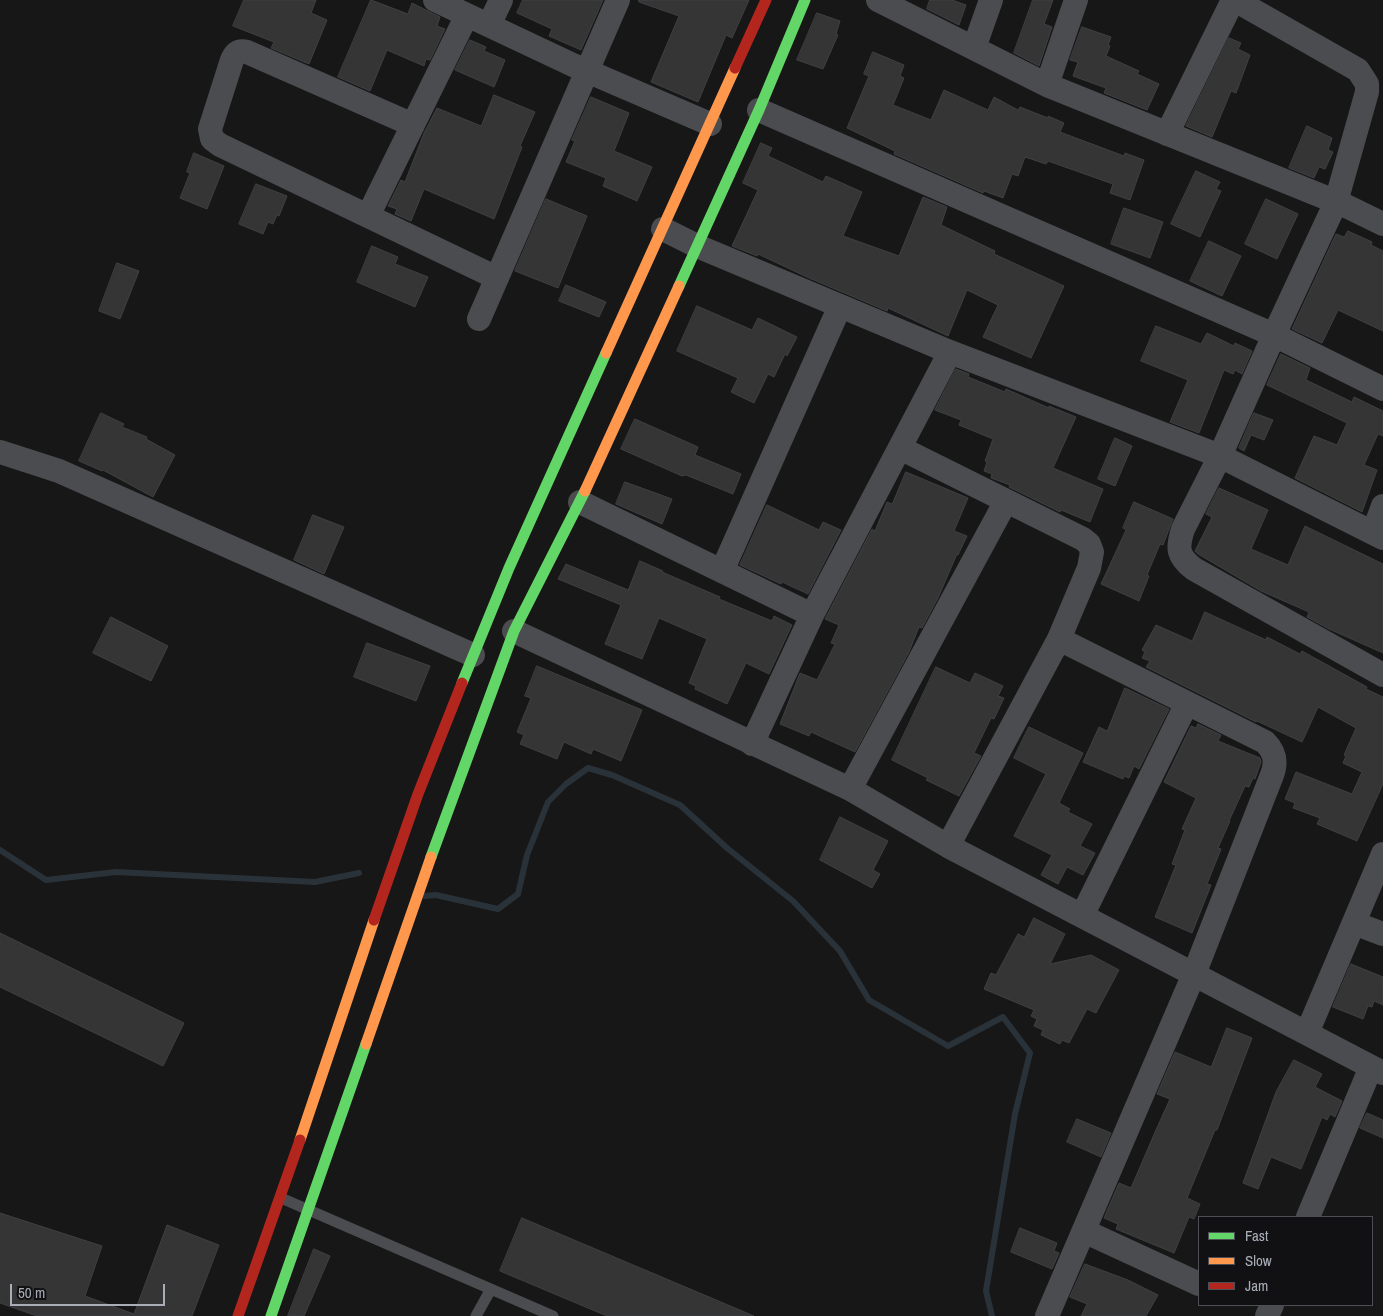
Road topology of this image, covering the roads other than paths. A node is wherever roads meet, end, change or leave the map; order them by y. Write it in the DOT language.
graph roads {
  1 [pos="435,0"];
  2 [pos="501,0"];
  3 [pos="618,0"];
  4 [pos="766,0"];
  5 [pos="805,0"];
  6 [pos="878,0"];
  7 [pos="991,0"];
  8 [pos="1076,0"];
  9 [pos="1234,0"];
  10 [pos="467,15"];
  11 [pos="488,25"];
  12 [pos="974,48"];
  13 [pos="588,72"];
  14 [pos="1047,85"];
  15 [pos="759,110"];
  16 [pos="710,124"];
  17 [pos="413,126"];
  18 [pos="1167,134"];
  19 [pos="1336,202"];
  20 [pos="368,216"];
  21 [pos="1383,224"];
  22 [pos="663,229"];
  23 [pos="697,246"];
  24 [pos="497,278"];
  25 [pos="840,306"];
  26 [pos="479,319"];
  27 [pos="1274,335"];
  28 [pos="950,352"];
  29 [pos="1383,389"];
  30 [pos="900,448"];
  31 [pos="0,452"];
  32 [pos="1220,456"];
  33 [pos="1006,501"];
  34 [pos="580,502"];
  35 [pos="1383,506"];
  36 [pos="1378,535"];
  37 [pos="722,571"];
  38 [pos="812,614"];
  39 [pos="514,631"];
  40 [pos="1059,640"];
  41 [pos="473,654"];
  42 [pos="1383,675"];
  43 [pos="1187,703"];
  44 [pos="752,744"];
  45 [pos="850,789"];
  46 [pos="948,846"];
  47 [pos="1383,854"];
  48 [pos="1082,916"];
  49 [pos="1354,923"];
  50 [pos="1383,934"];
  51 [pos="1194,974"];
  52 [pos="1307,1033"];
  53 [pos="1377,1070"];
  54 [pos="281,1198"];
  55 [pos="310,1210"];
  56 [pos="1308,1216"];
  57 [pos="1084,1231"];
  58 [pos="1198,1284"];
  59 [pos="491,1289"];
  60 [pos="238,1316"];
  61 [pos="271,1316"];
  62 [pos="476,1316"];
  63 [pos="552,1316"];
  64 [pos="1047,1316"];
  1 -- 10 [label="street"];
  2 -- 11 [label="street"];
  3 -- 13 [label="street"];
  4 -- 16 [label="main road"];
  5 -- 15 [label="main road"];
  6 -- 12 [label="street"];
  7 -- 12 [label="street"];
  8 -- 14 [label="street"];
  9 -- 18 [label="street"];
  9 -- 19 [label="street"];
  10 -- 11 [label="street"];
  10 -- 17 [label="street"];
  11 -- 13 [label="street"];
  12 -- 14 [label="street"];
  13 -- 16 [label="street"];
  13 -- 24 [label="street"];
  14 -- 18 [label="street"];
  15 -- 23 [label="main road"];
  15 -- 27 [label="street"];
  16 -- 22 [label="main road"];
  17 -- 20 [label="street"];
  17 -- 20 [label="street"];
  18 -- 19 [label="street"];
  19 -- 21 [label="street"];
  19 -- 27 [label="street"];
  20 -- 24 [label="street"];
  22 -- 23 [label="street"];
  22 -- 41 [label="main road"];
  23 -- 25 [label="street"];
  23 -- 34 [label="main road"];
  24 -- 26 [label="street"];
  25 -- 28 [label="street"];
  25 -- 37 [label="street"];
  27 -- 29 [label="street"];
  27 -- 32 [label="street"];
  28 -- 30 [label="street"];
  28 -- 32 [label="street"];
  30 -- 33 [label="street"];
  30 -- 38 [label="street"];
  31 -- 41 [label="street"];
  32 -- 36 [label="street"];
  32 -- 42 [label="street"];
  33 -- 40 [label="street"];
  33 -- 45 [label="street"];
  34 -- 37 [label="street"];
  34 -- 39 [label="main road"];
  35 -- 36 [label="street"];
  37 -- 38 [label="street"];
  38 -- 44 [label="street"];
  39 -- 44 [label="street"];
  39 -- 55 [label="main road"];
  40 -- 43 [label="street"];
  40 -- 46 [label="street"];
  41 -- 54 [label="main road"];
  43 -- 48 [label="street"];
  43 -- 51 [label="street"];
  44 -- 45 [label="street"];
  45 -- 46 [label="street"];
  46 -- 48 [label="street"];
  47 -- 49 [label="street"];
  48 -- 51 [label="street"];
  49 -- 50 [label="street"];
  49 -- 52 [label="street"];
  51 -- 52 [label="street"];
  51 -- 57 [label="street"];
  52 -- 53 [label="street"];
  53 -- 56 [label="street"];
  54 -- 55 [label="lane"];
  54 -- 60 [label="main road"];
  55 -- 59 [label="lane"];
  55 -- 61 [label="main road"];
  57 -- 58 [label="street"];
  57 -- 64 [label="street"];
  59 -- 62 [label="lane"];
  59 -- 63 [label="lane"];
}
